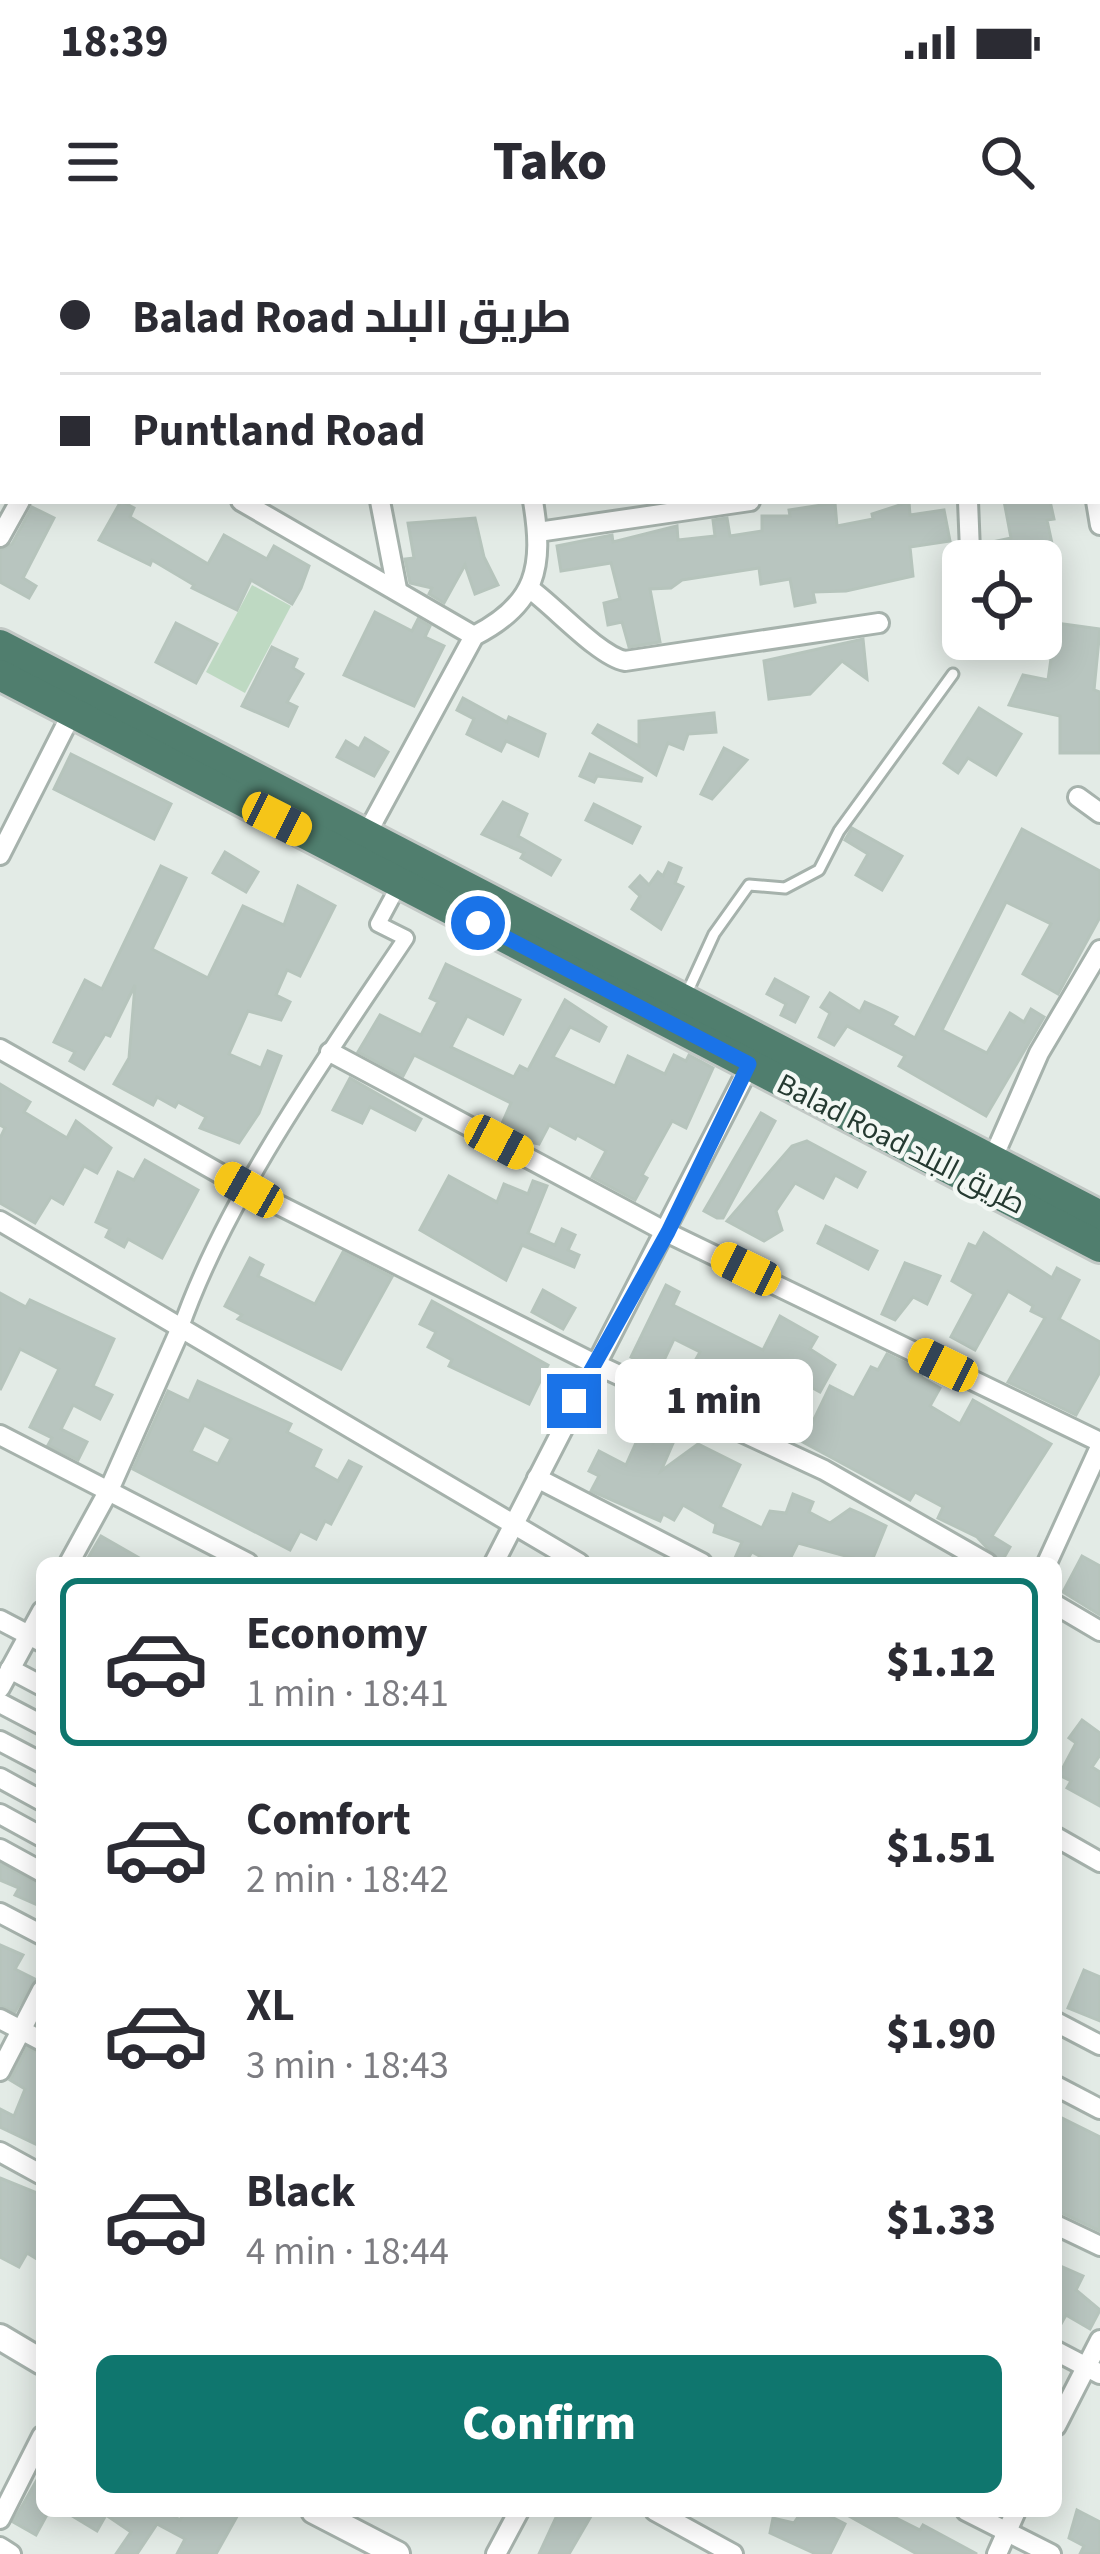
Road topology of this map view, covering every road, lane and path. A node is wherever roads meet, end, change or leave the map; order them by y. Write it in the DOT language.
graph roads {
  1 [pos="18,504"];
  2 [pos="246,504"];
  3 [pos="381,504"];
  4 [pos="533,504"];
  5 [pos="968,504"];
  6 [pos="690,505"];
  7 [pos="538,532"];
  8 [pos="0,537"];
  9 [pos="970,540"];
  10 [pos="397,589"];
  11 [pos="530,589"];
  12 [pos="879,623"];
  13 [pos="473,635"];
  14 [pos="0,645"];
  15 [pos="953,674"];
  16 [pos="0,675"];
  17 [pos="73,712"];
  18 [pos="1078,796"];
  19 [pos="1100,813"];
  20 [pos="366,835"];
  21 [pos="0,855"];
  22 [pos="400,883"];
  23 [pos="1100,950"];
  24 [pos="683,1000"];
  25 [pos="0,1049"];
  26 [pos="330,1052"];
  27 [pos="749,1064"];
  28 [pos="992,1160"];
  29 [pos="249,1190"];
  30 [pos="1100,1216"];
  31 [pos="0,1221"];
  32 [pos="668,1232"];
  33 [pos="1100,1247"];
  34 [pos="180,1330"];
  35 [pos="593,1363"];
  36 [pos="0,1435"];
  37 [pos="1100,1444"];
  38 [pos="1094,1474"];
  39 [pos="537,1478"];
  40 [pos="109,1490"];
  41 [pos="513,1523"];
  42 [pos="71,1557"];
  43 [pos="237,1557"];
  44 [pos="497,1557"];
  45 [pos="568,1557"];
  46 [pos="690,1557"];
  47 [pos="976,1557"];
  48 [pos="1050,1557"];
  49 [pos="1062,1609"];
  50 [pos="0,1620"];
  51 [pos="1100,1631"];
  52 [pos="36,1638"];
  53 [pos="10,1669"];
  54 [pos="36,1683"];
  55 [pos="0,1688"];
  56 [pos="0,1703"];
  57 [pos="36,1722"];
  58 [pos="0,1741"];
  59 [pos="36,1760"];
  60 [pos="0,1778"];
  61 [pos="36,1798"];
  62 [pos="0,1814"];
  63 [pos="36,1834"];
  64 [pos="1062,1840"];
  65 [pos="0,1849"];
  66 [pos="1100,1862"];
  67 [pos="36,1869"];
  68 [pos="0,1912"];
  69 [pos="36,1932"];
  70 [pos="36,2003"];
  71 [pos="0,2019"];
  72 [pos="1062,2025"];
  73 [pos="22,2032"];
  74 [pos="36,2038"];
  75 [pos="1100,2045"];
  76 [pos="0,2071"];
  77 [pos="1062,2089"];
  78 [pos="1100,2109"];
  79 [pos="0,2152"];
  80 [pos="36,2172"];
  81 [pos="1062,2228"];
  82 [pos="1100,2246"];
  83 [pos="0,2337"];
  84 [pos="1100,2340"];
  85 [pos="1062,2353"];
  86 [pos="36,2358"];
  87 [pos="1093,2371"];
  88 [pos="1062,2417"];
  89 [pos="36,2448"];
  90 [pos="326,2517"];
  91 [pos="516,2517"];
  92 [pos="666,2517"];
  93 [pos="978,2517"];
  94 [pos="1013,2517"];
  95 [pos="0,2519"];
  96 [pos="1007,2532"];
  97 [pos="0,2547"];
  98 [pos="11,2554"];
  99 [pos="397,2554"];
  100 [pos="496,2554"];
  101 [pos="733,2554"];
  102 [pos="997,2554"];
  103 [pos="1051,2554"];
  1 -- 8 [label="street"];
  2 -- 10 [label="street"];
  3 -- 10 [label="street"];
  4 -- 7 [label="street"];
  5 -- 9 [label="street"];
  6 -- 7 [label="street"];
  7 -- 11 [label="street"];
  10 -- 13 [label="street"];
  11 -- 12 [label="street"];
  11 -- 13 [label="street"];
  13 -- 20 [label="street"];
  14 -- 20 [label="highway, Balad Road طريق البلد"];
  15 -- 24 [label="lane"];
  16 -- 17 [label="highway, Balad Road طريق البلد"];
  17 -- 21 [label="street"];
  17 -- 22 [label="highway, Balad Road طريق البلد"];
  18 -- 19 [label="street"];
  20 -- 24 [label="highway, Balad Road طريق البلد"];
  22 -- 26 [label="street"];
  22 -- 27 [label="highway, Balad Road طريق البلد"];
  23 -- 28 [label="street"];
  24 -- 28 [label="highway, Balad Road طريق البلد"];
  25 -- 29 [label="street"];
  26 -- 29 [label="street"];
  26 -- 32 [label="street"];
  27 -- 32 [label="street"];
  27 -- 33 [label="highway, Balad Road طريق البلد"];
  28 -- 30 [label="highway, Balad Road طريق البلد"];
  29 -- 34 [label="street"];
  29 -- 35 [label="street"];
  31 -- 34 [label="street"];
  32 -- 35 [label="street"];
  32 -- 37 [label="street"];
  34 -- 40 [label="street"];
  34 -- 41 [label="street"];
  35 -- 39 [label="street"];
  35 -- 47 [label="street"];
  36 -- 40 [label="street"];
  37 -- 38 [label="street"];
  38 -- 48 [label="street"];
  39 -- 41 [label="street"];
  39 -- 46 [label="street"];
  40 -- 42 [label="street"];
  40 -- 43 [label="street"];
  41 -- 44 [label="street"];
  41 -- 45 [label="street"];
  49 -- 51 [label="street"];
  50 -- 52 [label="street"];
  52 -- 53 [label="street"];
  53 -- 54 [label="street"];
  53 -- 55 [label="street"];
  56 -- 57 [label="street"];
  58 -- 59 [label="street"];
  60 -- 61 [label="street"];
  62 -- 63 [label="street"];
  64 -- 66 [label="street"];
  65 -- 67 [label="street"];
  68 -- 69 [label="street"];
  70 -- 73 [label="street"];
  71 -- 73 [label="street"];
  72 -- 75 [label="street"];
  73 -- 74 [label="street"];
  73 -- 76 [label="street"];
  77 -- 78 [label="street"];
  79 -- 80 [label="street"];
  81 -- 82 [label="street"];
  83 -- 86 [label="street"];
  84 -- 87 [label="street"];
  85 -- 87 [label="street"];
  87 -- 88 [label="street"];
  89 -- 95 [label="street"];
  90 -- 99 [label="street"];
  91 -- 100 [label="street"];
  92 -- 101 [label="street"];
  93 -- 96 [label="street"];
  94 -- 96 [label="street"];
  96 -- 102 [label="street"];
  96 -- 103 [label="street"];
  97 -- 98 [label="street"];
}
